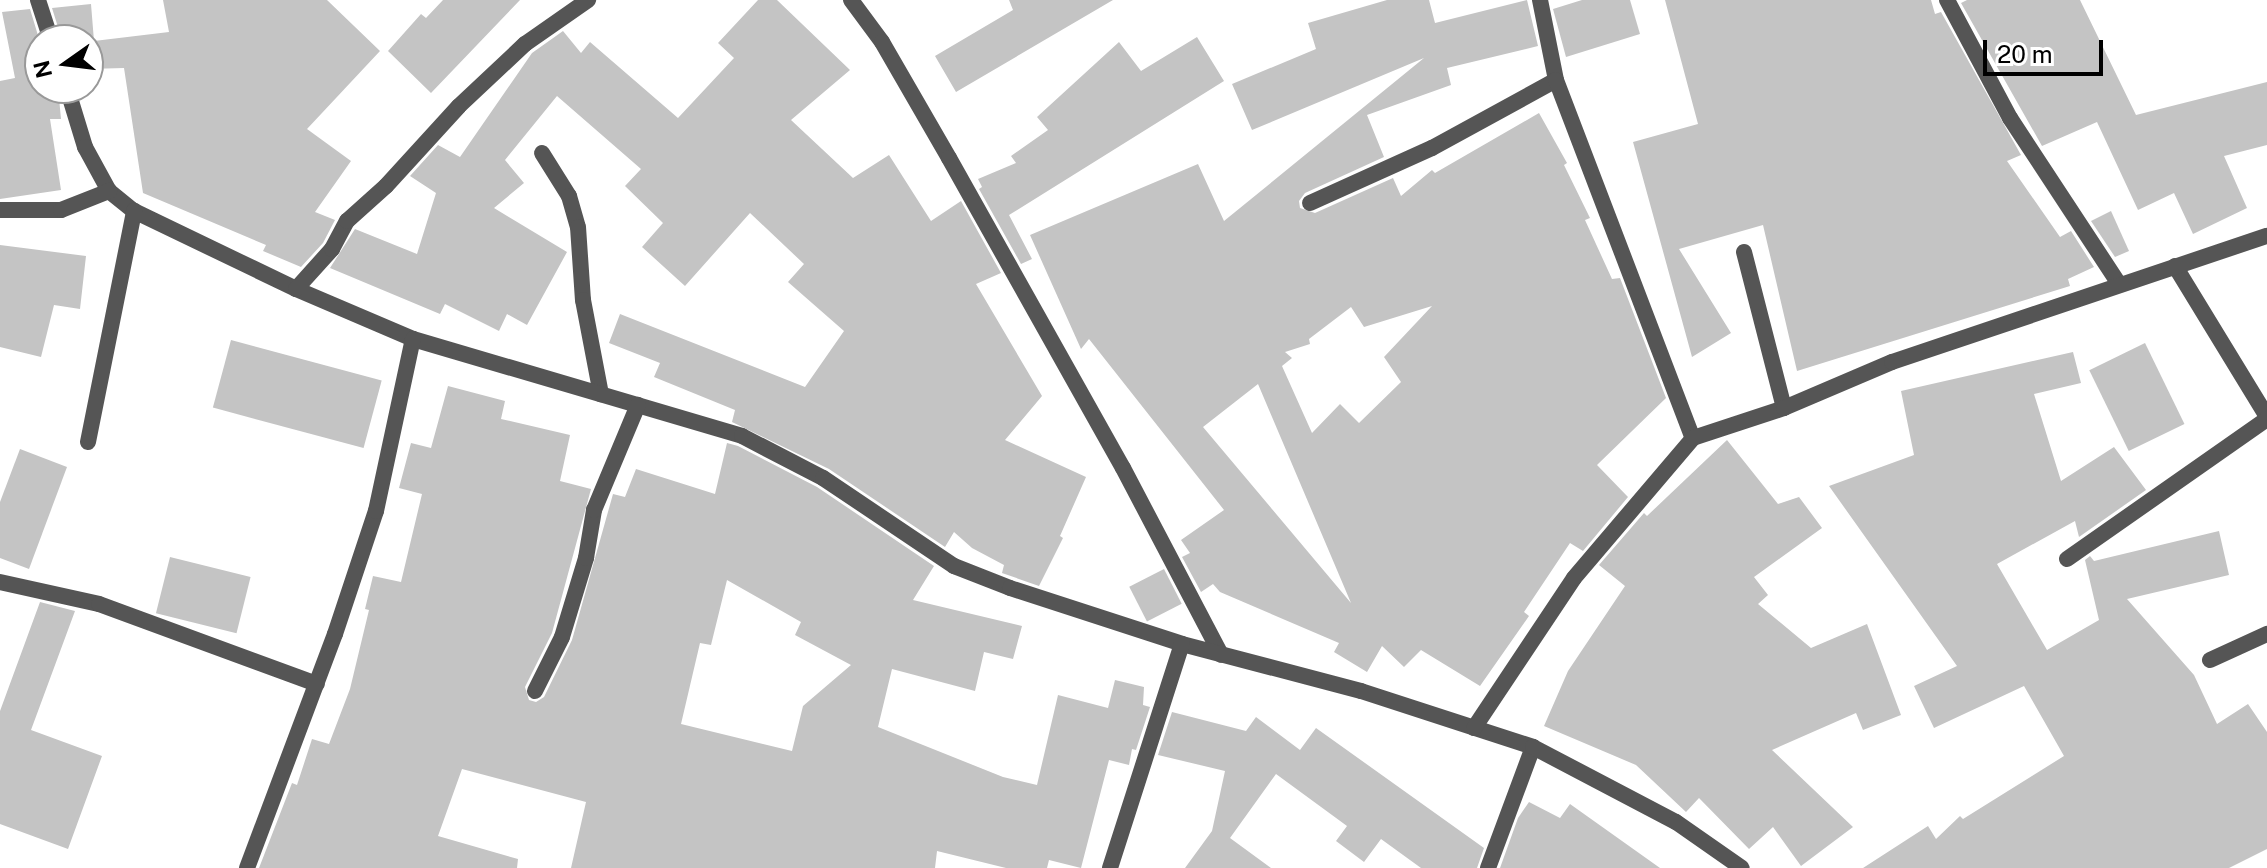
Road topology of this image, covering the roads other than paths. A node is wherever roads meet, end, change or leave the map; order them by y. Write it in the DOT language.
graph roads {
  1 [pos="38,0"];
  2 [pos="588,0"];
  3 [pos="851,0"];
  4 [pos="1540,0"];
  5 [pos="1947,0"];
  6 [pos="46,24"];
  7 [pos="1556,80"];
  8 [pos="72,104"];
  9 [pos="542,153"];
  10 [pos="109,191"];
  11 [pos="1310,203"];
  12 [pos="0,210"];
  13 [pos="134,211"];
  14 [pos="2267,236"];
  15 [pos="1744,252"];
  16 [pos="2175,266"];
  17 [pos="2119,284"];
  18 [pos="296,289"];
  19 [pos="413,339"];
  20 [pos="601,394"];
  21 [pos="638,405"];
  22 [pos="1784,408"];
  23 [pos="2267,418"];
  24 [pos="1693,438"];
  25 [pos="88,442"];
  26 [pos="2067,559"];
  27 [pos="0,582"];
  28 [pos="2267,634"];
  29 [pos="1182,644"];
  30 [pos="1221,655"];
  31 [pos="2210,660"];
  32 [pos="317,684"];
  33 [pos="535,691"];
  34 [pos="1474,728"];
  35 [pos="1533,747"];
  36 [pos="247,868"];
  37 [pos="1110,868"];
  38 [pos="1488,868"];
  39 [pos="1742,868"];
  1 -- 6 [label="street"];
  2 -- 18 [label="street"];
  3 -- 30 [label="street"];
  4 -- 7 [label="street"];
  5 -- 17 [label="street"];
  7 -- 11 [label="street"];
  7 -- 24 [label="street"];
  8 -- 10 [label="street"];
  9 -- 20 [label="street"];
  10 -- 12 [label="street"];
  10 -- 13 [label="street"];
  13 -- 18 [label="street"];
  13 -- 25 [label="street"];
  14 -- 16 [label="street"];
  15 -- 22 [label="street"];
  16 -- 17 [label="street"];
  16 -- 23 [label="street"];
  17 -- 22 [label="street"];
  18 -- 19 [label="street"];
  19 -- 20 [label="street"];
  19 -- 32 [label="street"];
  20 -- 21 [label="street"];
  21 -- 29 [label="street"];
  21 -- 33 [label="street"];
  22 -- 24 [label="street"];
  23 -- 26 [label="street"];
  24 -- 34 [label="street"];
  27 -- 32 [label="street"];
  28 -- 31 [label="street"];
  29 -- 30 [label="street"];
  29 -- 37 [label="street"];
  30 -- 34 [label="street"];
  32 -- 36 [label="street"];
  34 -- 35 [label="street"];
  35 -- 38 [label="street"];
  35 -- 39 [label="street"];
}
